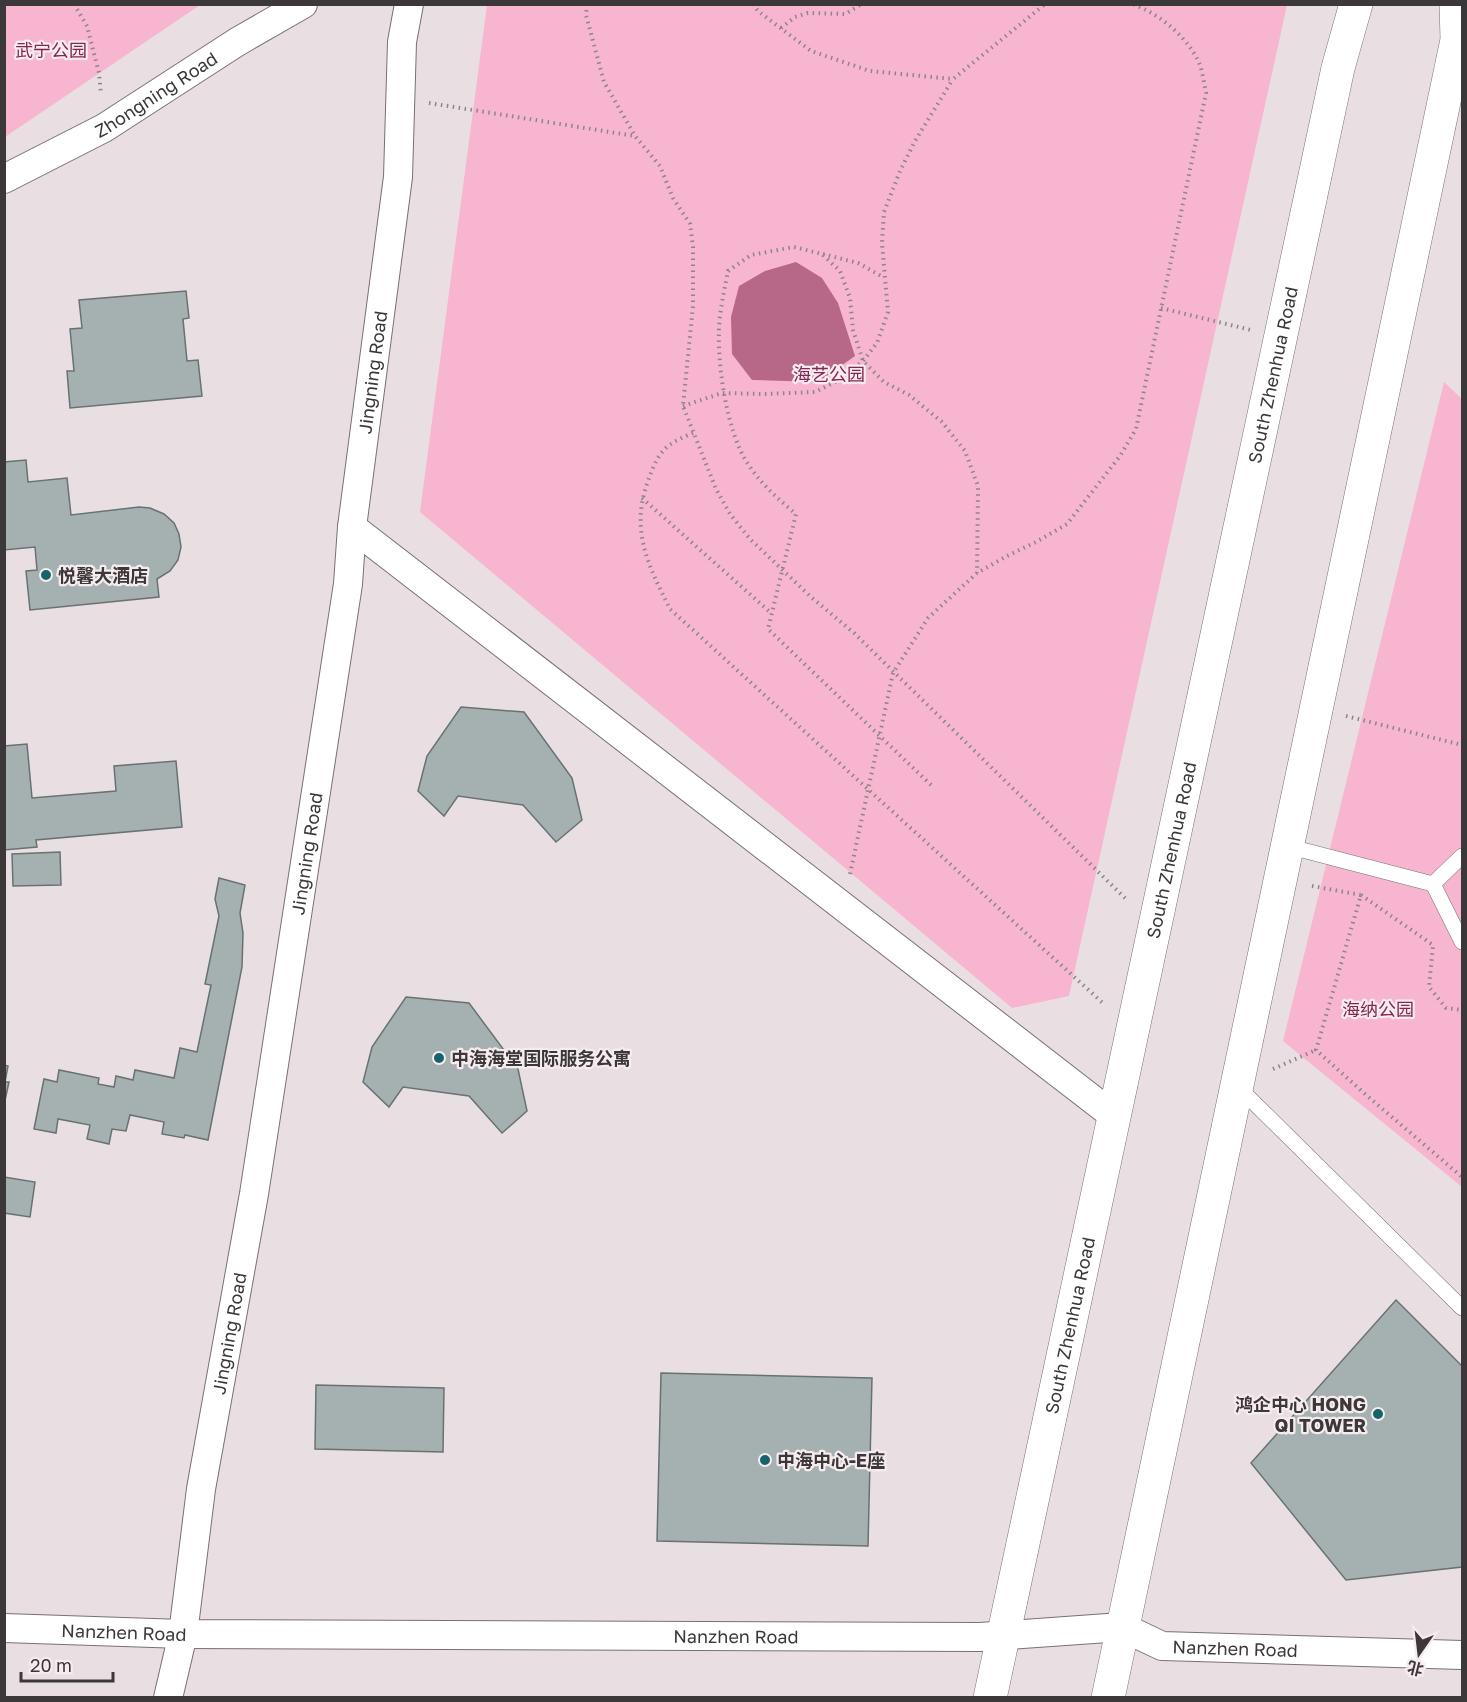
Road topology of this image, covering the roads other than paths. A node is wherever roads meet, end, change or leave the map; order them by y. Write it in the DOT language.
graph roads {
  1 [pos="303,4"];
  2 [pos="409,4"];
  3 [pos="1356,4"];
  4 [pos="1456,4"];
  5 [pos="4,178"];
  6 [pos="352,527"];
  7 [pos="1287,846"];
  8 [pos="1462,856"];
  9 [pos="1433,884"];
  10 [pos="1462,942"];
  11 [pos="1236,1085"];
  12 [pos="1114,1116"];
  13 [pos="1462,1308"];
  14 [pos="1122,1627"];
  15 [pos="4,1628"];
  16 [pos="183,1634"];
  17 [pos="1003,1635"];
  18 [pos="1462,1655"];
  19 [pos="168,1698"];
  20 [pos="990,1698"];
  21 [pos="1108,1698"];
  1 -- 5 [label="street, Zhongning Road"];
  2 -- 6 [label="street, Jingning Road"];
  3 -- 12 [label="main road, South Zhenhua Road"];
  4 -- 7 [label="main road"];
  6 -- 12 [label="street"];
  6 -- 16 [label="street, Jingning Road"];
  7 -- 9 [label="lane"];
  7 -- 11 [label="main road"];
  8 -- 9 [label="lane"];
  9 -- 10 [label="lane"];
  11 -- 13 [label="lane"];
  11 -- 14 [label="main road"];
  12 -- 17 [label="main road, South Zhenhua Road"];
  14 -- 17 [label="street, Nanzhen Road"];
  14 -- 18 [label="street, Nanzhen Road"];
  14 -- 21 [label="main road"];
  15 -- 16 [label="street, Nanzhen Road"];
  16 -- 17 [label="street, Nanzhen Road"];
  16 -- 19 [label="street, Jingning Road"];
  17 -- 20 [label="main road, South Zhenhua Road"];
}
